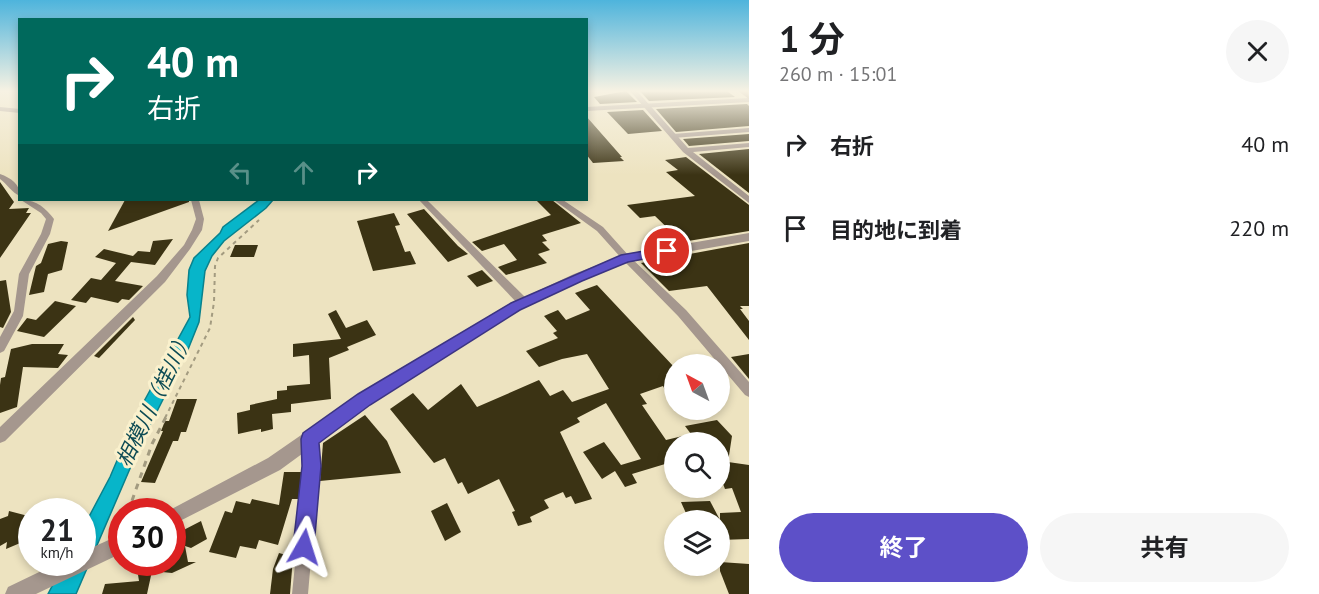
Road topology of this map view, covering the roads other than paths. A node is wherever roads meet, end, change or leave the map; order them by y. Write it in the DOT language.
graph roads {
  1 [pos="657,119"];
  2 [pos="749,130"];
  3 [pos="673,136"];
  4 [pos="749,145"];
  5 [pos="686,150"];
  6 [pos="0,176"];
  7 [pos="18,192"];
  8 [pos="749,200"];
  9 [pos="27,201"];
  10 [pos="195,201"];
  11 [pos="424,201"];
  12 [pos="559,201"];
  13 [pos="749,237"];
  14 [pos="626,258"];
  15 [pos="524,303"];
  16 [pos="0,348"];
  17 [pos="749,391"];
  18 [pos="0,436"];
  19 [pos="309,439"];
  20 [pos="186,510"];
  21 [pos="53,576"];
  22 [pos="15,594"];
  23 [pos="300,594"];
  1 -- 3 [label="street"];
  2 -- 3 [label="lane"];
  3 -- 5 [label="street"];
  4 -- 5 [label="street"];
  5 -- 8 [label="street"];
  6 -- 7 [label="street"];
  9 -- 16 [label="street"];
  10 -- 18 [label="street"];
  11 -- 15 [label="street"];
  12 -- 14 [label="street"];
  13 -- 14 [label="street"];
  14 -- 15 [label="street"];
  14 -- 17 [label="street"];
  15 -- 19 [label="street"];
  19 -- 20 [label="street"];
  19 -- 23 [label="street"];
  21 -- 22 [label="street"];
}
